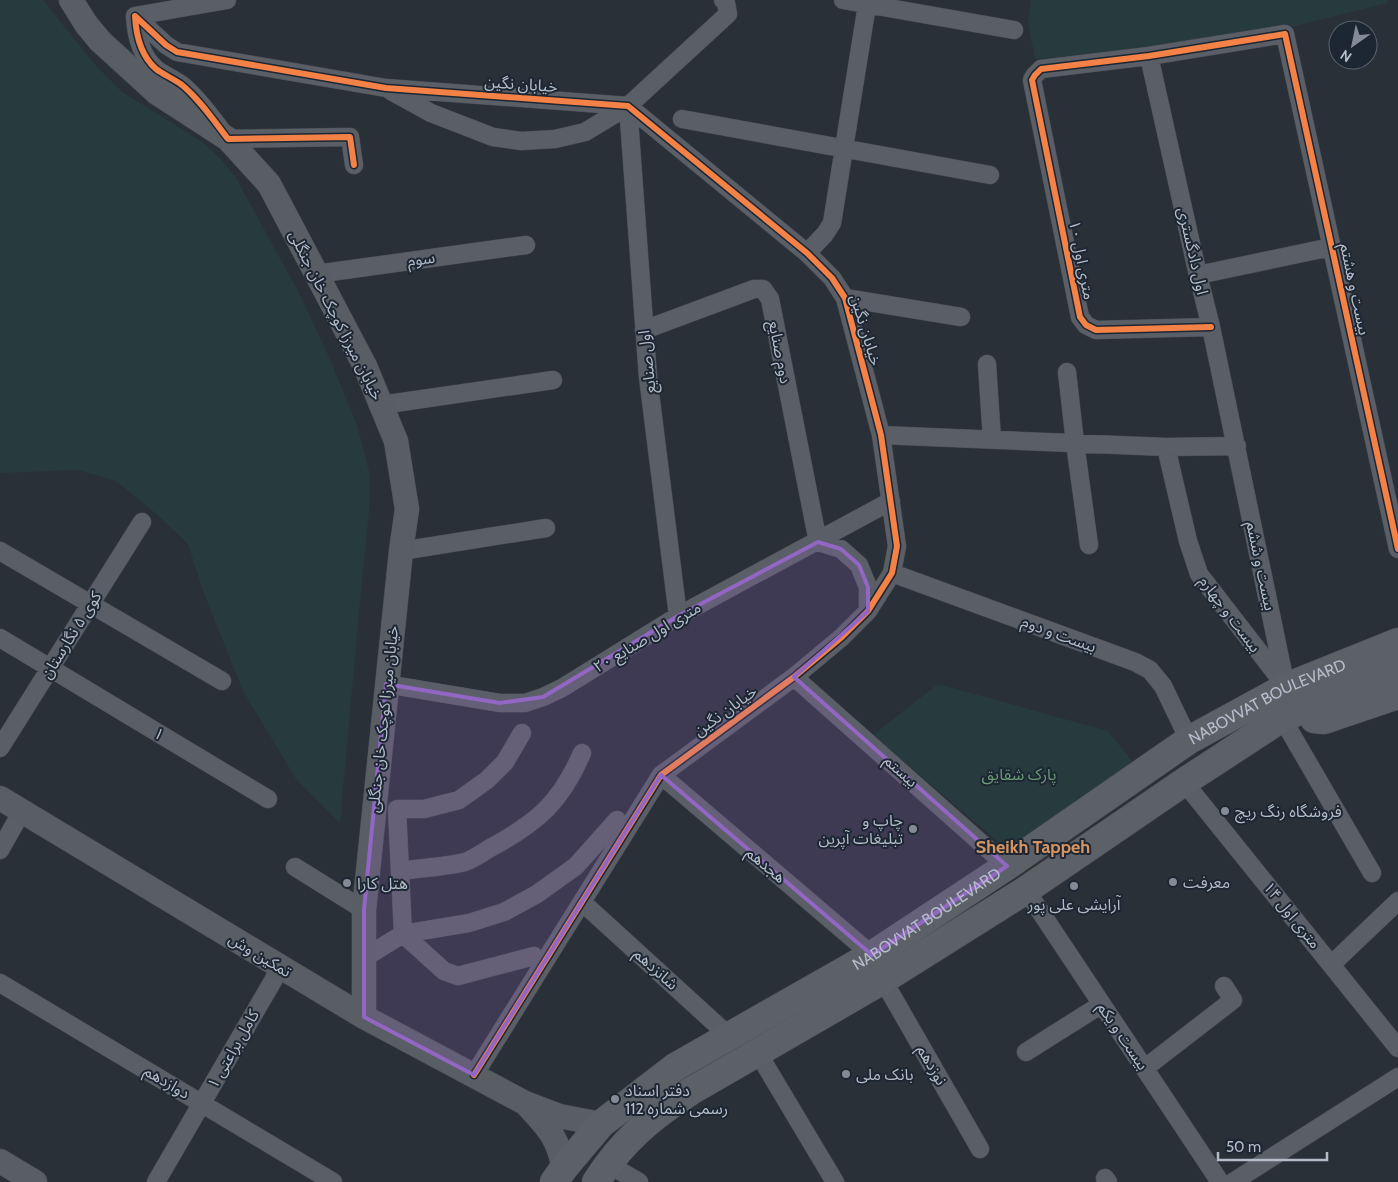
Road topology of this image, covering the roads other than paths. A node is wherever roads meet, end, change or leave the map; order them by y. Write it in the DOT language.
graph roads {
  1 [pos="71,0"];
  2 [pos="228,0"];
  3 [pos="723,0"];
  4 [pos="843,0"];
  5 [pos="867,5"];
  6 [pos="135,16"];
  7 [pos="1014,30"];
  8 [pos="1150,56"];
  9 [pos="386,88"];
  10 [pos="628,106"];
  11 [pos="682,118"];
  12 [pos="228,139"];
  13 [pos="844,149"];
  14 [pos="354,165"];
  15 [pos="990,175"];
  16 [pos="526,244"];
  17 [pos="1331,247"];
  18 [pos="807,253"];
  19 [pos="316,274"];
  20 [pos="1198,275"];
  21 [pos="845,298"];
  22 [pos="961,317"];
  23 [pos="1212,327"];
  24 [pos="644,330"];
  25 [pos="986,364"];
  26 [pos="1067,372"];
  27 [pos="553,380"];
  28 [pos="381,405"];
  29 [pos="881,435"];
  30 [pos="992,440"];
  31 [pos="1075,443"];
  32 [pos="1237,446"];
  33 [pos="1166,447"];
  34 [pos="891,501"];
  35 [pos="142,522"];
  36 [pos="546,528"];
  37 [pos="818,542"];
  38 [pos="1089,545"];
  39 [pos="1398,549"];
  40 [pos="400,551"];
  41 [pos="0,552"];
  42 [pos="892,573"];
  43 [pos="91,603"];
  44 [pos="868,611"];
  45 [pos="678,616"];
  46 [pos="0,638"];
  47 [pos="1398,642"];
  48 [pos="50,668"];
  49 [pos="1398,671"];
  50 [pos="794,677"];
  51 [pos="222,681"];
  52 [pos="386,684"];
  53 [pos="1286,687"];
  54 [pos="1398,695"];
  55 [pos="1282,718"];
  56 [pos="522,733"];
  57 [pos="1189,740"];
  58 [pos="0,748"];
  59 [pos="582,753"];
  60 [pos="661,775"];
  61 [pos="1184,782"];
  62 [pos="0,798"];
  63 [pos="268,799"];
  64 [pos="22,811"];
  65 [pos="617,820"];
  66 [pos="0,850"];
  67 [pos="1008,866"];
  68 [pos="295,867"];
  69 [pos="400,871"];
  70 [pos="1372,873"];
  71 [pos="1026,890"];
  72 [pos="1398,901"];
  73 [pos="582,902"];
  74 [pos="364,910"];
  75 [pos="403,934"];
  76 [pos="872,955"];
  77 [pos="534,956"];
  78 [pos="364,958"];
  79 [pos="1332,964"];
  80 [pos="280,967"];
  81 [pos="883,980"];
  82 [pos="0,983"];
  83 [pos="1224,986"];
  84 [pos="1102,1004"];
  85 [pos="364,1017"];
  86 [pos="729,1036"];
  87 [pos="1398,1048"];
  88 [pos="1026,1052"];
  89 [pos="758,1053"];
  90 [pos="1145,1068"];
  91 [pos="474,1075"];
  92 [pos="1398,1077"];
  93 [pos="202,1102"];
  94 [pos="526,1103"];
  95 [pos="601,1124"];
  96 [pos="980,1149"];
  97 [pos="0,1161"];
  98 [pos="602,1173"];
  99 [pos="559,1175"];
  100 [pos="0,1178"];
  101 [pos="6,1182"];
  102 [pos="35,1182"];
  103 [pos="156,1182"];
  104 [pos="333,1182"];
  105 [pos="639,1182"];
  106 [pos="835,1182"];
  107 [pos="1220,1182"];
  108 [pos="1233,1182"];
  1 -- 12 [label="street, خیابان میرزا کوچک خان جنگلی"];
  2 -- 6 [label="street"];
  3 -- 10 [label="street"];
  4 -- 5 [label="street"];
  5 -- 7 [label="street"];
  5 -- 13 [label="street"];
  6 -- 9 [label="street, خیابان نگین"];
  6 -- 12 [label="street"];
  8 -- 17 [label="street, بیست و هشتم"];
  8 -- 20 [label="street, اول دادگستری"];
  8 -- 23 [label="street, ۱۰ متری اول"];
  9 -- 10 [label="street, خیابان نگین"];
  9 -- 10 [label="street"];
  10 -- 18 [label="street, خیابان نگین"];
  10 -- 24 [label="street, اول صنایع"];
  11 -- 13 [label="street"];
  12 -- 14 [label="street"];
  12 -- 19 [label="street, خیابان میرزا کوچک خان جنگلی"];
  13 -- 15 [label="street"];
  13 -- 18 [label="street"];
  16 -- 19 [label="street, سوم"];
  17 -- 20 [label="street"];
  17 -- 39 [label="street, بیست و هشتم"];
  18 -- 21 [label="street, خیابان نگین"];
  19 -- 28 [label="street, خیابان میرزا کوچک خان جنگلی"];
  20 -- 23 [label="street, اول دادگستری"];
  21 -- 22 [label="street"];
  21 -- 29 [label="street, خیابان نگین"];
  23 -- 32 [label="street, اول دادگستری"];
  24 -- 37 [label="street, دوم صنایع"];
  24 -- 45 [label="street, اول صنایع"];
  25 -- 30 [label="street"];
  26 -- 31 [label="street"];
  27 -- 28 [label="street"];
  28 -- 40 [label="street, خیابان میرزا کوچک خان جنگلی"];
  29 -- 30 [label="street"];
  29 -- 34 [label="street, خیابان نگین"];
  30 -- 31 [label="street"];
  31 -- 33 [label="street"];
  31 -- 38 [label="street"];
  32 -- 33 [label="street"];
  32 -- 53 [label="street, بیست و ششم"];
  33 -- 53 [label="street, بیست و چهارم"];
  34 -- 37 [label="street, ۲۰ متری اول صنایع"];
  34 -- 42 [label="street, خیابان نگین"];
  35 -- 43 [label="street, کوی ۵ نگارستان"];
  36 -- 40 [label="street"];
  37 -- 44 [label="street"];
  37 -- 45 [label="street, ۲۰ متری اول صنایع"];
  40 -- 52 [label="street, خیابان میرزا کوچک خان جنگلی"];
  41 -- 43 [label="street"];
  42 -- 44 [label="street, خیابان نگین"];
  42 -- 57 [label="street, بیست و دوم"];
  43 -- 48 [label="street, کوی ۵ نگارستان"];
  43 -- 51 [label="street"];
  44 -- 50 [label="street, خیابان نگین"];
  45 -- 52 [label="street, ۲۰ متری اول صنایع"];
  46 -- 48 [label="street, ۱"];
  47 -- 53 [label="main road, NABOVVAT BOULEVARD"];
  48 -- 58 [label="street, کوی ۵ نگارستان"];
  48 -- 63 [label="street, ۱"];
  49 -- 55 [label="main road, NABOVVAT BOULEVARD"];
  50 -- 60 [label="street, خیابان نگین"];
  50 -- 67 [label="street, بیستم"];
  52 -- 74 [label="street, خیابان میرزا کوچک خان جنگلی"];
  53 -- 57 [label="main road, NABOVVAT BOULEVARD"];
  54 -- 55 [label="main road"];
  55 -- 61 [label="main road, NABOVVAT BOULEVARD"];
  55 -- 70 [label="street"];
  56 -- 69 [label="street"];
  57 -- 67 [label="main road, NABOVVAT BOULEVARD"];
  59 -- 69 [label="street"];
  60 -- 73 [label="street, خیابان نگین"];
  60 -- 76 [label="street, هجدهم"];
  61 -- 71 [label="main road, NABOVVAT BOULEVARD"];
  61 -- 79 [label="street, ۱۴ متری اول"];
  62 -- 64 [label="street, تمکین وش"];
  64 -- 66 [label="street"];
  64 -- 80 [label="street, تمکین وش"];
  65 -- 75 [label="street"];
  67 -- 76 [label="main road, NABOVVAT BOULEVARD"];
  68 -- 74 [label="street"];
  69 -- 75 [label="street"];
  71 -- 81 [label="main road, NABOVVAT BOULEVARD"];
  71 -- 84 [label="street, بیست و یکم"];
  72 -- 79 [label="street"];
  73 -- 86 [label="street, شانزدهم"];
  73 -- 91 [label="street, خیابان نگین"];
  74 -- 78 [label="street, خیابان میرزا کوچک خان جنگلی"];
  75 -- 77 [label="street"];
  75 -- 78 [label="street"];
  76 -- 86 [label="main road, NABOVVAT BOULEVARD"];
  78 -- 85 [label="street, خیابان میرزا کوچک خان جنگلی"];
  79 -- 87 [label="street, ۱۴ متری اول"];
  80 -- 85 [label="street, تمکین وش"];
  80 -- 93 [label="street, کامل براعتی ۱"];
  81 -- 89 [label="main road, NABOVVAT BOULEVARD"];
  81 -- 96 [label="street, نوزدهم"];
  82 -- 93 [label="street, دوازدهم"];
  83 -- 90 [label="street"];
  84 -- 88 [label="street"];
  84 -- 90 [label="street, بیست و یکم"];
  85 -- 91 [label="street, تمکین وش"];
  86 -- 95 [label="main road, NABOVVAT BOULEVARD"];
  89 -- 98 [label="main road, NABOVVAT BOULEVARD"];
  89 -- 106 [label="street"];
  90 -- 107 [label="street, بیست و یکم"];
  91 -- 94 [label="street, تمکین وش"];
  92 -- 108 [label="street"];
  93 -- 103 [label="street, کامل براعتی ۱"];
  93 -- 104 [label="street, دوازدهم"];
  94 -- 95 [label="street"];
  94 -- 99 [label="street"];
  95 -- 99 [label="main road, NABOVVAT BOULEVARD"];
  97 -- 102 [label="street"];
  98 -- 105 [label="street"];
  100 -- 101 [label="street"];
}
